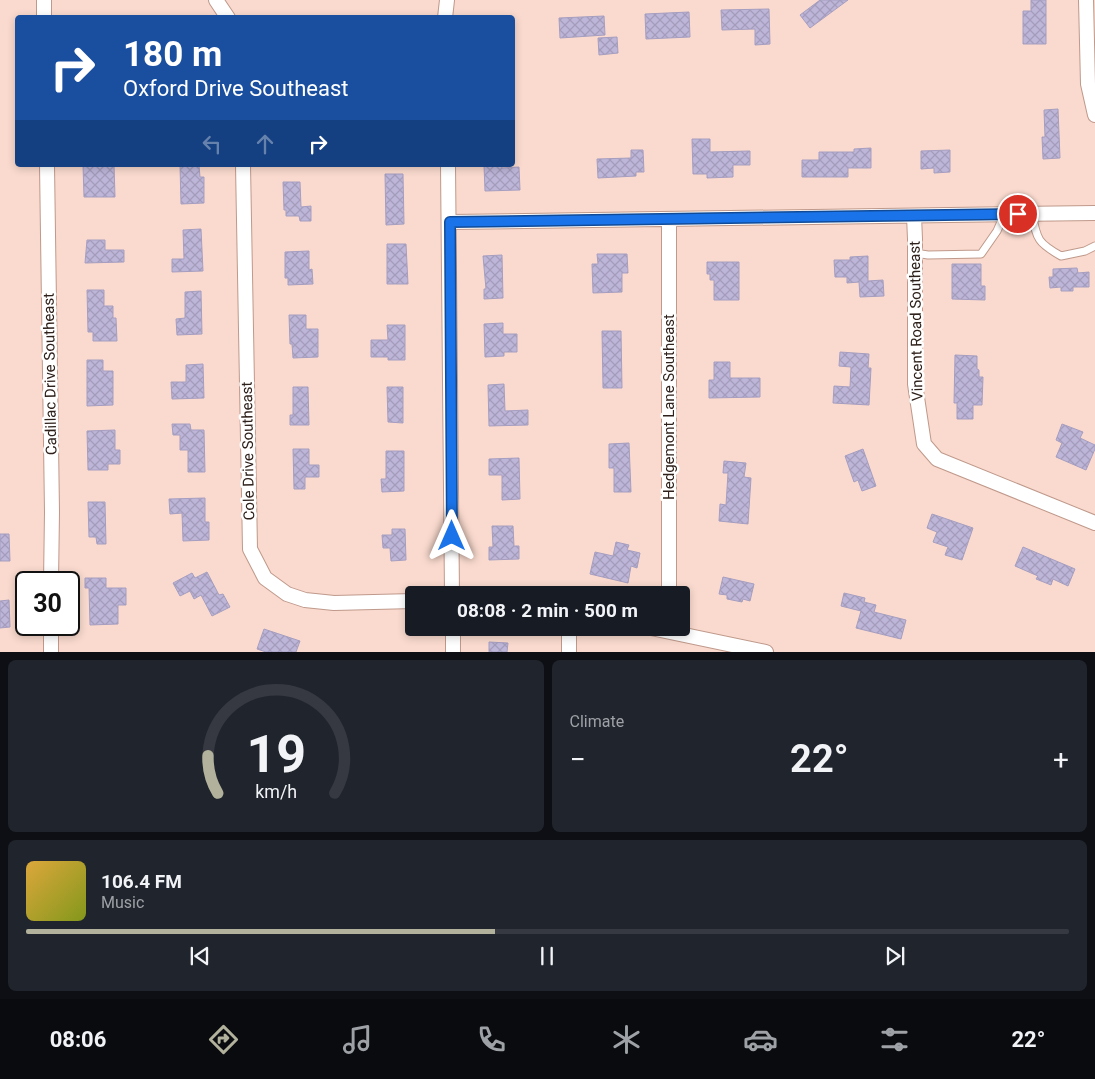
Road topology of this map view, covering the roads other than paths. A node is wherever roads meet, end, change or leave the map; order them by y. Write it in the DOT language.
graph roads {
  1 [pos="44,0"];
  2 [pos="216,0"];
  3 [pos="447,0"];
  4 [pos="1086,0"];
  5 [pos="44,15"];
  6 [pos="226,15"];
  7 [pos="446,15"];
  8 [pos="1095,114"];
  9 [pos="47,167"];
  10 [pos="243,167"];
  11 [pos="448,167"];
  12 [pos="1095,213"];
  13 [pos="1032,214"];
  14 [pos="1004,215"];
  15 [pos="914,216"];
  16 [pos="669,219"];
  17 [pos="450,222"];
  18 [pos="1095,246"];
  19 [pos="915,253"];
  20 [pos="1095,523"];
  21 [pos="52,571"];
  22 [pos="452,586"];
  23 [pos="669,586"];
  24 [pos="405,601"];
  25 [pos="690,635"];
  26 [pos="51,636"];
  27 [pos="453,636"];
  28 [pos="569,636"];
  29 [pos="51,652"];
  30 [pos="453,652"];
  31 [pos="569,652"];
  32 [pos="766,652"];
  1 -- 5 [label="street"];
  2 -- 6 [label="street"];
  3 -- 7 [label="street"];
  4 -- 8 [label="street"];
  9 -- 21 [label="street, Cadillac Drive Southeast"];
  10 -- 24 [label="street, Cole Drive Southeast"];
  11 -- 17 [label="street"];
  12 -- 13 [label="street"];
  13 -- 14 [label="street"];
  13 -- 18 [label="lane"];
  14 -- 15 [label="street"];
  14 -- 19 [label="lane"];
  15 -- 16 [label="street"];
  15 -- 19 [label="street, Vincent Road Southeast"];
  16 -- 17 [label="street"];
  16 -- 23 [label="street, Hedgemont Lane Southeast"];
  17 -- 22 [label="street"];
  19 -- 20 [label="street, Vincent Road Southeast"];
  25 -- 32 [label="street"];
  26 -- 29 [label="street"];
  27 -- 30 [label="street"];
  28 -- 31 [label="street"];
}
